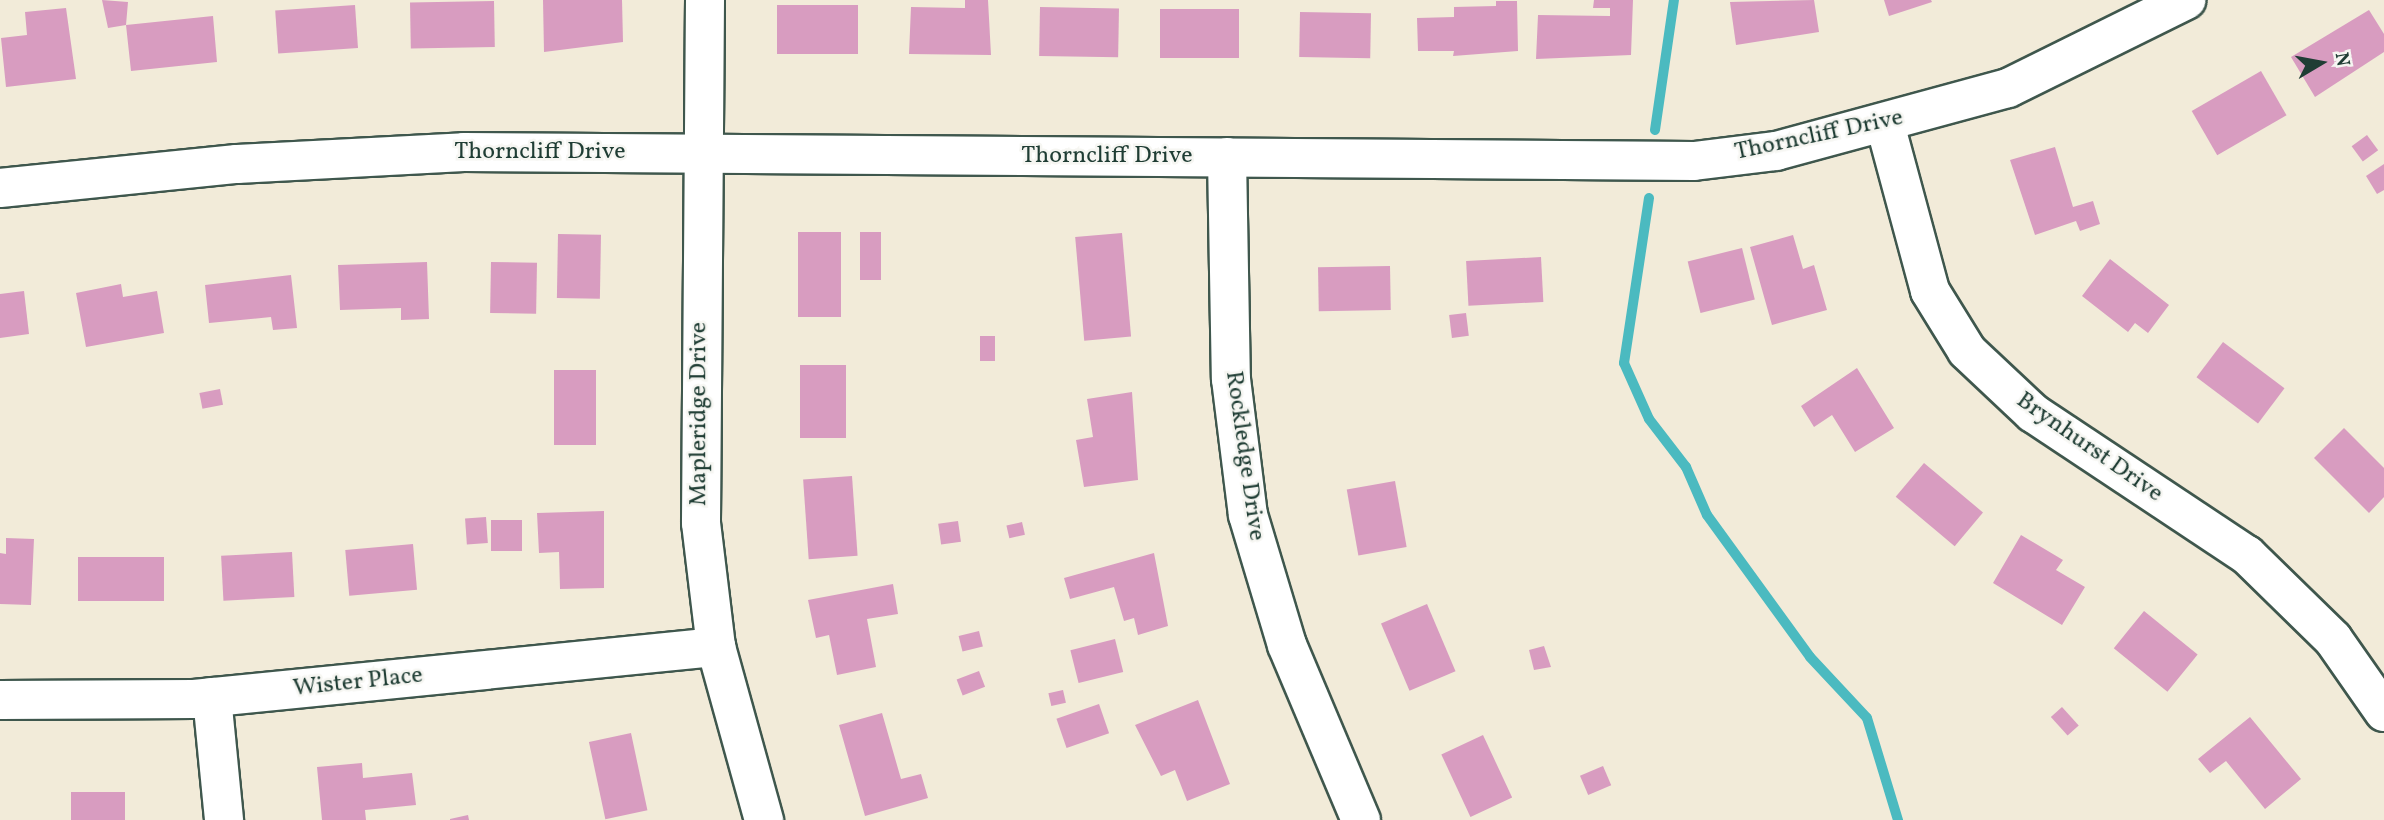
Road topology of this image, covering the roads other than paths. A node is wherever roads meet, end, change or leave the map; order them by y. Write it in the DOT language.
graph roads {
  1 [pos="705,0"];
  2 [pos="2186,0"];
  3 [pos="1885,124"];
  4 [pos="702,154"];
  5 [pos="1227,157"];
  6 [pos="0,188"];
  7 [pos="716,647"];
  8 [pos="212,697"];
  9 [pos="0,700"];
  10 [pos="2384,712"];
  11 [pos="224,820"];
  12 [pos="764,820"];
  13 [pos="1361,820"];
  1 -- 4 [label="street, Mapleridge Drive"];
  2 -- 3 [label="street, Thorncliff Drive"];
  3 -- 5 [label="street, Thorncliff Drive"];
  3 -- 10 [label="street, Brynhurst Drive"];
  4 -- 5 [label="street, Thorncliff Drive"];
  4 -- 6 [label="street, Thorncliff Drive"];
  4 -- 7 [label="street, Mapleridge Drive"];
  5 -- 13 [label="street, Rockledge Drive"];
  7 -- 8 [label="street, Wister Place"];
  7 -- 12 [label="street, Mapleridge Drive"];
  8 -- 9 [label="street, Wister Place"];
  8 -- 11 [label="street"];
}
